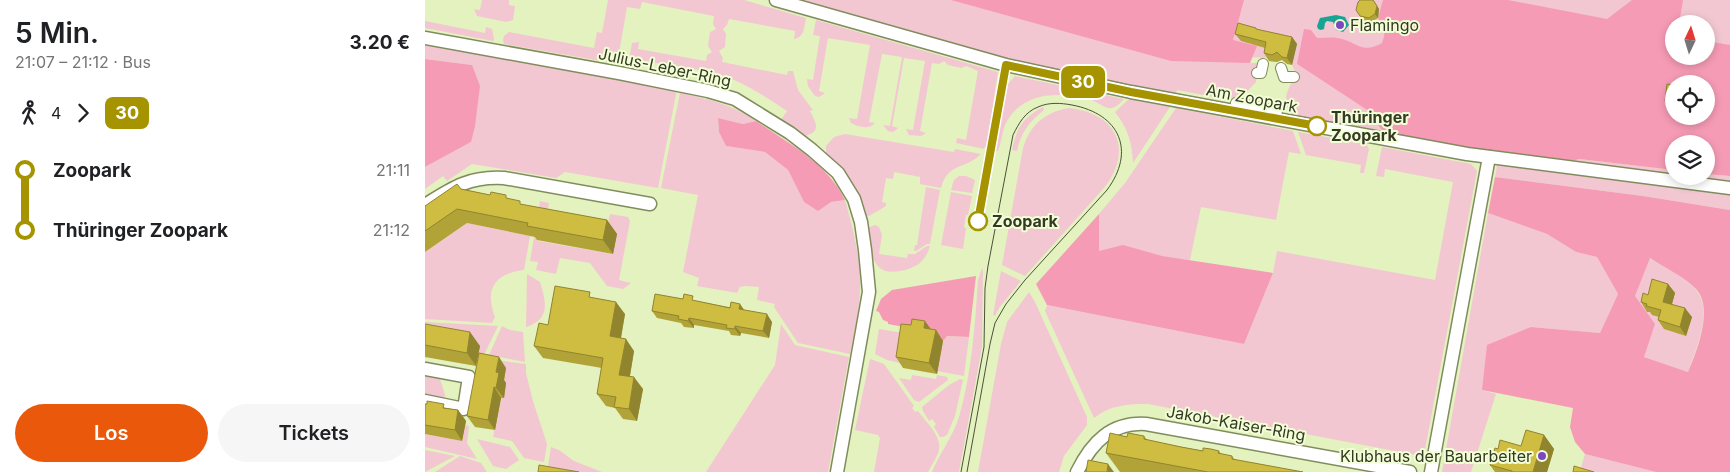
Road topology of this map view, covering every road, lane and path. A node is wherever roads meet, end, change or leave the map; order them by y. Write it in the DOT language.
graph roads {
  1 [pos="776,0"];
  2 [pos="425,38"];
  3 [pos="1263,64"];
  4 [pos="1281,68"];
  5 [pos="1257,73"];
  6 [pos="1294,77"];
  7 [pos="1236,104"];
  8 [pos="1277,111"];
  9 [pos="1489,161"];
  10 [pos="1730,188"];
  11 [pos="651,204"];
  12 [pos="425,206"];
  13 [pos="425,369"];
  14 [pos="425,402"];
  15 [pos="837,472"];
  16 [pos="1077,472"];
  17 [pos="1410,472"];
  18 [pos="1431,472"];
  1 -- 9 [label="street, Am Zoopark"];
  2 -- 15 [label="street, Julius-Leber-Ring"];
  3 -- 5 [label="street, Am Zoopark"];
  4 -- 6 [label="street, Am Zoopark"];
  7 -- 8 [label="street, Am Zoopark"];
  9 -- 10 [label="street, Am Zoopark"];
  9 -- 18 [label="street"];
  11 -- 12 [label="street"];
  13 -- 14 [label="street"];
  16 -- 17 [label="street, Jakob-Kaiser-Ring"];
}
